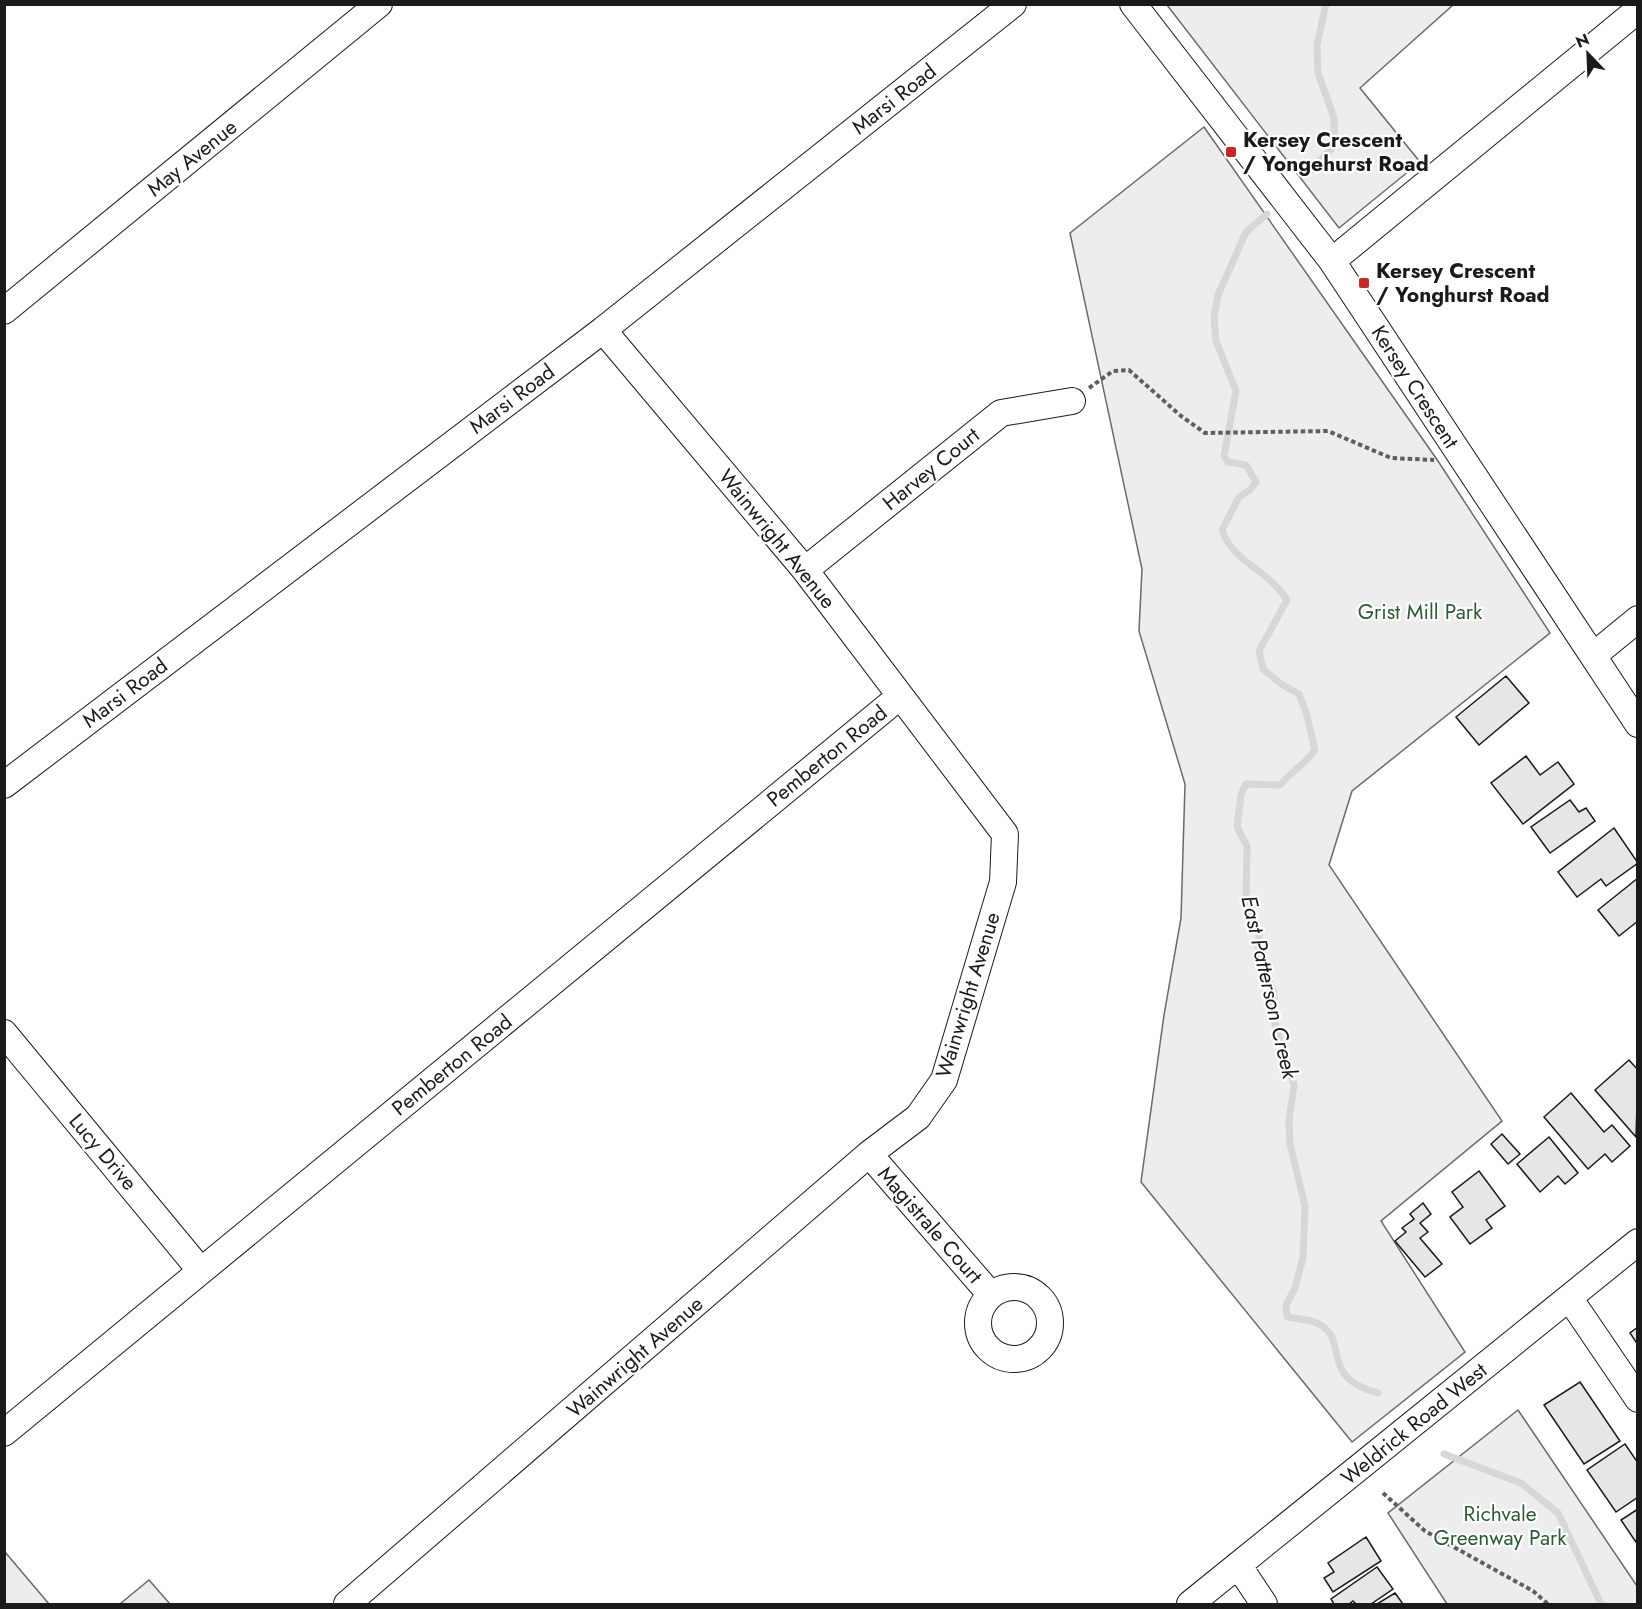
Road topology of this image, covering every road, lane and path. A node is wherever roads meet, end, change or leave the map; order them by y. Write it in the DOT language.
graph roads {
  1 [pos="379,4"];
  2 [pos="1013,4"];
  3 [pos="1132,4"];
  4 [pos="1638,10"];
  5 [pos="1332,261"];
  6 [pos="4,311"];
  7 [pos="603,330"];
  8 [pos="1072,401"];
  9 [pos="1438,461"];
  10 [pos="805,570"];
  11 [pos="1638,619"];
  12 [pos="1594,655"];
  13 [pos="899,697"];
  14 [pos="1638,724"];
  15 [pos="4,785"];
  16 [pos="4,1033"];
  17 [pos="869,1154"];
  18 [pos="1638,1242"];
  19 [pos="201,1271"];
  20 [pos="991,1295"];
  21 [pos="1570,1299"];
  22 [pos="1638,1399"];
  23 [pos="4,1433"];
  24 [pos="1383,1493"];
  25 [pos="1238,1565"];
  26 [pos="347,1605"];
  27 [pos="1190,1605"];
  28 [pos="1264,1605"];
  29 [pos="1548,1605"];
  1 -- 6 [label="street, May Avenue"];
  2 -- 7 [label="street, Marsi Road"];
  3 -- 5 [label="street, Kersey Crescent"];
  4 -- 5 [label="street"];
  5 -- 12 [label="street, Kersey Crescent"];
  7 -- 10 [label="street, Wainwright Avenue"];
  7 -- 15 [label="street, Marsi Road"];
  8 -- 9 [label="path"];
  8 -- 10 [label="street, Harvey Court"];
  10 -- 13 [label="street, Wainwright Avenue"];
  11 -- 12 [label="street"];
  12 -- 14 [label="street, Kersey Crescent"];
  13 -- 17 [label="street, Wainwright Avenue"];
  13 -- 19 [label="street, Pemberton Road"];
  16 -- 19 [label="street, Lucy Drive"];
  17 -- 20 [label="street, Magistrale Court"];
  17 -- 26 [label="street, Wainwright Avenue"];
  18 -- 21 [label="street, Weldrick Road West"];
  19 -- 23 [label="street, Pemberton Road"];
  21 -- 22 [label="street"];
  21 -- 25 [label="street, Weldrick Road West"];
  24 -- 29 [label="path"];
  25 -- 27 [label="street, Weldrick Road West"];
  25 -- 28 [label="street"];
}
